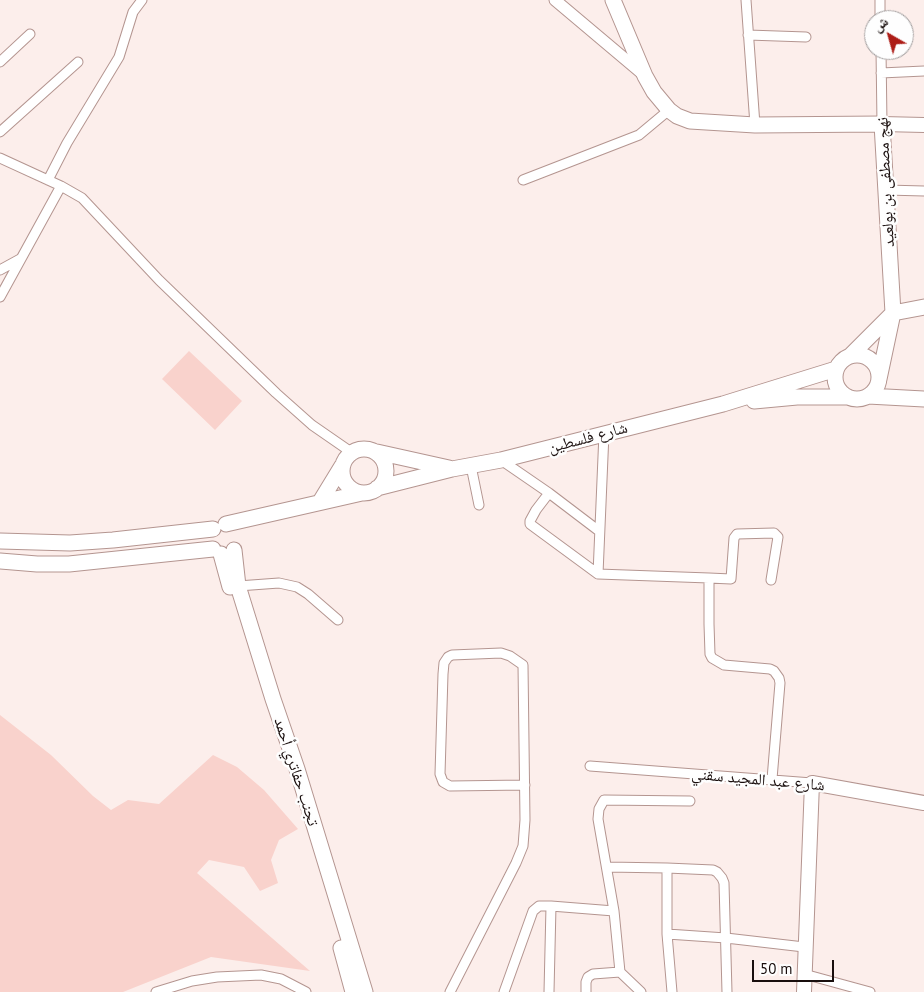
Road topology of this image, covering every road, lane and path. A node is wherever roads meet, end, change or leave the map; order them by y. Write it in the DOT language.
graph roads {
  1 [pos="142,0"];
  2 [pos="556,0"];
  3 [pos="613,0"];
  4 [pos="746,0"];
  5 [pos="30,34"];
  6 [pos="748,35"];
  7 [pos="806,37"];
  8 [pos="881,60"];
  9 [pos="0,62"];
  10 [pos="78,62"];
  11 [pos="924,72"];
  12 [pos="881,73"];
  13 [pos="645,76"];
  14 [pos="669,110"];
  15 [pos="882,124"];
  16 [pos="755,125"];
  17 [pos="924,125"];
  18 [pos="0,132"];
  19 [pos="0,158"];
  20 [pos="48,180"];
  21 [pos="523,180"];
  22 [pos="61,186"];
  23 [pos="886,190"];
  24 [pos="924,191"];
  25 [pos="20,259"];
  26 [pos="0,270"];
  27 [pos="0,297"];
  28 [pos="924,307"];
  29 [pos="893,314"];
  30 [pos="851,355"];
  31 [pos="836,369"];
  32 [pos="879,379"];
  33 [pos="868,396"];
  34 [pos="848,398"];
  35 [pos="924,400"];
  36 [pos="723,404"];
  37 [pos="604,433"];
  38 [pos="351,452"];
  39 [pos="377,452"];
  40 [pos="501,460"];
  41 [pos="342,466"];
  42 [pos="471,466"];
  43 [pos="452,469"];
  44 [pos="377,488"];
  45 [pos="362,493"];
  46 [pos="549,493"];
  47 [pos="320,502"];
  48 [pos="479,505"];
  49 [pos="226,529"];
  50 [pos="600,531"];
  51 [pos="0,541"];
  52 [pos="223,551"];
  53 [pos="0,561"];
  54 [pos="598,574"];
  55 [pos="709,578"];
  56 [pos="771,580"];
  57 [pos="238,586"];
  58 [pos="338,620"];
  59 [pos="590,766"];
  60 [pos="772,778"];
  61 [pos="812,783"];
  62 [pos="524,786"];
  63 [pos="690,801"];
  64 [pos="924,803"];
  65 [pos="607,867"];
  66 [pos="667,868"];
  67 [pos="551,906"];
  68 [pos="614,911"];
  69 [pos="667,934"];
  70 [pos="726,938"];
  71 [pos="804,947"];
  72 [pos="620,972"];
  73 [pos="804,974"];
  74 [pos="156,992"];
  75 [pos="306,992"];
  76 [pos="353,992"];
  77 [pos="365,992"];
  78 [pos="450,992"];
  79 [pos="504,992"];
  80 [pos="549,992"];
  81 [pos="586,992"];
  82 [pos="641,992"];
  83 [pos="672,992"];
  84 [pos="728,992"];
  85 [pos="804,992"];
  86 [pos="870,992"];
  1 -- 20 [label="street"];
  2 -- 13 [label="street"];
  3 -- 13 [label="main road"];
  4 -- 6 [label="street"];
  5 -- 9 [label="street"];
  6 -- 7 [label="street"];
  6 -- 16 [label="street"];
  8 -- 12 [label="street, نهج مصطفى بن بولعيد"];
  10 -- 18 [label="street"];
  11 -- 12 [label="street"];
  12 -- 15 [label="street, نهج مصطفى بن بولعيد"];
  13 -- 14 [label="main road"];
  14 -- 16 [label="main road"];
  14 -- 21 [label="street"];
  15 -- 16 [label="main road"];
  15 -- 17 [label="main road"];
  15 -- 23 [label="main road, نهج مصطفى بن بولعيد"];
  19 -- 20 [label="street"];
  20 -- 22 [label="street"];
  22 -- 25 [label="street"];
  22 -- 38 [label="street"];
  23 -- 24 [label="street"];
  23 -- 29 [label="main road, نهج مصطفى بن بولعيد"];
  25 -- 26 [label="street"];
  25 -- 27 [label="street"];
  28 -- 29 [label="main road"];
  29 -- 30 [label="main road"];
  29 -- 32 [label="main road, نهج مصطفى بن بولعيد"];
  30 -- 31 [label="main road"];
  30 -- 32 [label="main road"];
  31 -- 34 [label="main road"];
  31 -- 36 [label="main road, شارع فلسطين"];
  32 -- 33 [label="main road"];
  33 -- 34 [label="main road"];
  33 -- 35 [label="main road"];
  34 -- 36 [label="main road, شارع فلسطين"];
  36 -- 37 [label="main road, شارع فلسطين"];
  37 -- 40 [label="main road, شارع فلسطين"];
  37 -- 50 [label="street"];
  38 -- 39 [label="main road"];
  38 -- 41 [label="main road"];
  39 -- 43 [label="main road"];
  39 -- 44 [label="main road"];
  40 -- 42 [label="main road, شارع فلسطين"];
  40 -- 46 [label="street"];
  41 -- 45 [label="main road"];
  41 -- 47 [label="main road"];
  42 -- 43 [label="main road, شارع فلسطين"];
  42 -- 48 [label="street"];
  43 -- 44 [label="main road, شارع فلسطين"];
  44 -- 45 [label="main road"];
  45 -- 47 [label="main road"];
  46 -- 50 [label="street"];
  46 -- 54 [label="street"];
  47 -- 49 [label="main road"];
  49 -- 51 [label="main road"];
  49 -- 52 [label="main road"];
  49 -- 52 [label="main road"];
  50 -- 54 [label="street"];
  52 -- 53 [label="main road"];
  52 -- 57 [label="main road, تجنب حفاتري أحمد"];
  52 -- 76 [label="main road, تجنب حفاتري أحمد"];
  54 -- 55 [label="street"];
  55 -- 56 [label="street"];
  55 -- 60 [label="street"];
  57 -- 58 [label="street"];
  57 -- 77 [label="main road, تجنب حفاتري أحمد"];
  59 -- 60 [label="street, شارع عبد المجيد سقني"];
  60 -- 61 [label="street, شارع عبد المجيد سقني"];
  61 -- 64 [label="main road, شارع عبد المجيد سقني"];
  61 -- 71 [label="main road"];
  62 -- 62 [label="street"];
  62 -- 78 [label="street"];
  63 -- 65 [label="street"];
  65 -- 66 [label="street"];
  65 -- 68 [label="street"];
  66 -- 69 [label="street"];
  66 -- 70 [label="street"];
  67 -- 68 [label="street"];
  67 -- 79 [label="street"];
  67 -- 80 [label="street"];
  68 -- 72 [label="street"];
  69 -- 70 [label="street"];
  69 -- 83 [label="street"];
  70 -- 71 [label="street"];
  70 -- 84 [label="street"];
  71 -- 73 [label="main road"];
  72 -- 81 [label="street"];
  72 -- 82 [label="street"];
  73 -- 85 [label="main road"];
  73 -- 86 [label="street"];
  74 -- 75 [label="street"];
}
